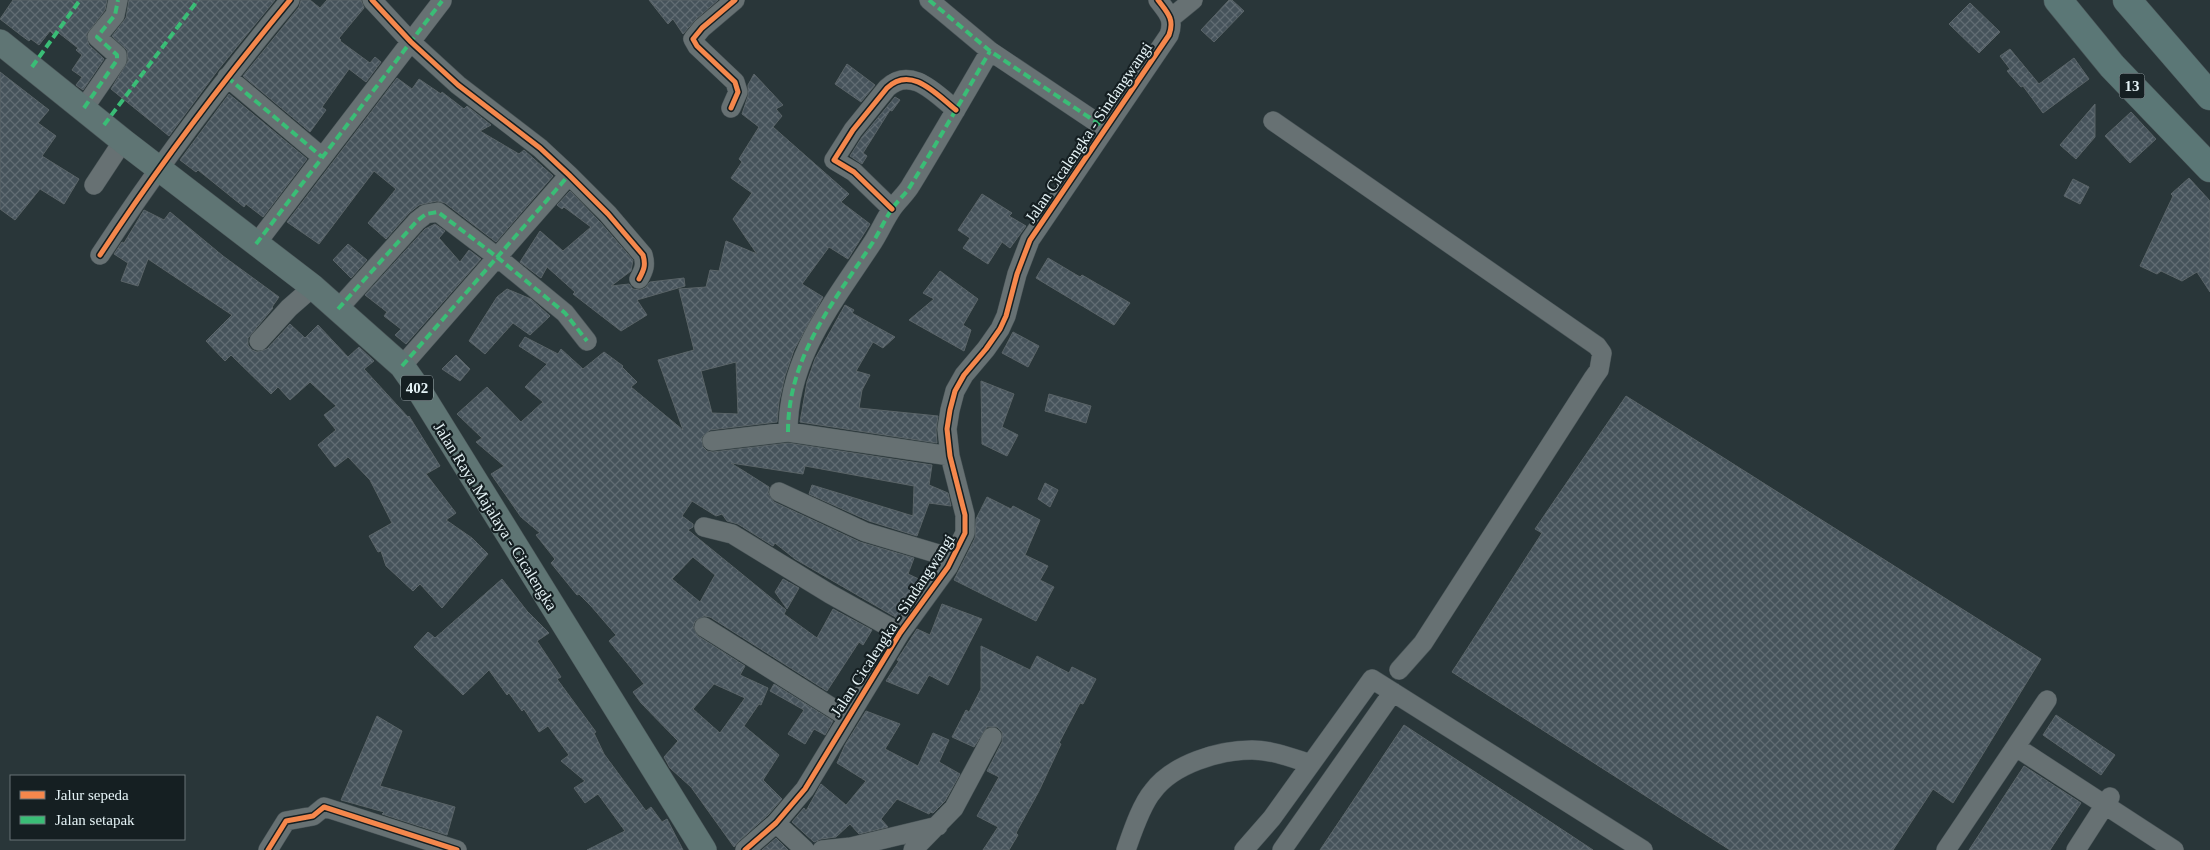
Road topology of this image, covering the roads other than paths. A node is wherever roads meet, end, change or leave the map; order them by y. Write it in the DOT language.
graph roads {
  1 [pos="118,0"];
  2 [pos="290,0"];
  3 [pos="372,0"];
  4 [pos="735,0"];
  5 [pos="929,0"];
  6 [pos="1158,0"];
  7 [pos="1193,0"];
  8 [pos="2058,0"];
  9 [pos="2127,0"];
  10 [pos="442,1"];
  11 [pos="1171,18"];
  12 [pos="0,42"];
  13 [pos="411,42"];
  14 [pos="990,51"];
  15 [pos="226,77"];
  16 [pos="2210,96"];
  17 [pos="84,108"];
  18 [pos="731,108"];
  19 [pos="956,110"];
  20 [pos="1273,121"];
  21 [pos="1105,128"];
  22 [pos="123,141"];
  23 [pos="322,156"];
  24 [pos="159,168"];
  25 [pos="2210,168"];
  26 [pos="569,175"];
  27 [pos="94,185"];
  28 [pos="892,209"];
  29 [pos="256,244"];
  30 [pos="100,255"];
  31 [pos="497,257"];
  32 [pos="639,279"];
  33 [pos="313,287"];
  34 [pos="338,310"];
  35 [pos="587,340"];
  36 [pos="259,342"];
  37 [pos="402,366"];
  38 [pos="788,432"];
  39 [pos="712,441"];
  40 [pos="950,456"];
  41 [pos="779,492"];
  42 [pos="704,527"];
  43 [pos="952,558"];
  44 [pos="704,627"];
  45 [pos="900,633"];
  46 [pos="1399,670"];
  47 [pos="1393,692"];
  48 [pos="2047,700"];
  49 [pos="847,717"];
  50 [pos="992,737"];
  51 [pos="2016,747"];
  52 [pos="1311,764"];
  53 [pos="2107,802"];
  54 [pos="776,823"];
  55 [pos="938,826"];
  56 [pos="268,850"];
  57 [pos="457,850"];
  58 [pos="704,850"];
  59 [pos="745,850"];
  60 [pos="805,850"];
  61 [pos="822,850"];
  62 [pos="913,850"];
  63 [pos="1126,850"];
  64 [pos="1244,850"];
  65 [pos="1282,850"];
  66 [pos="1643,850"];
  67 [pos="1946,850"];
  68 [pos="2076,850"];
  69 [pos="2174,850"];
  1 -- 17 [label="street"];
  2 -- 15 [label="street"];
  3 -- 13 [label="street"];
  4 -- 18 [label="street"];
  5 -- 14 [label="street"];
  6 -- 11 [label="street"];
  7 -- 11 [label="street"];
  8 -- 25 [label="highway, 13"];
  9 -- 16 [label="highway"];
  10 -- 13 [label="street"];
  11 -- 21 [label="street, Jalan Cicalengka - Sindangwangi"];
  12 -- 17 [label="main road, Jalan Raya Majalaya - Cicalengka / 402"];
  13 -- 23 [label="street"];
  13 -- 26 [label="street"];
  14 -- 19 [label="street"];
  14 -- 21 [label="street"];
  15 -- 23 [label="street"];
  15 -- 24 [label="street"];
  17 -- 22 [label="main road, Jalan Raya Majalaya - Cicalengka / 402"];
  19 -- 28 [label="street"];
  19 -- 28 [label="street"];
  20 -- 46 [label="street"];
  21 -- 40 [label="street, Jalan Cicalengka - Sindangwangi"];
  22 -- 24 [label="main road, Jalan Raya Majalaya - Cicalengka / 402"];
  22 -- 27 [label="street"];
  23 -- 29 [label="street"];
  24 -- 29 [label="main road, Jalan Raya Majalaya - Cicalengka / 402"];
  24 -- 30 [label="street"];
  26 -- 31 [label="street"];
  26 -- 32 [label="street"];
  28 -- 38 [label="street"];
  29 -- 33 [label="main road, Jalan Raya Majalaya - Cicalengka / 402"];
  31 -- 34 [label="street"];
  31 -- 35 [label="street"];
  31 -- 37 [label="street"];
  33 -- 34 [label="main road, Jalan Raya Majalaya - Cicalengka / 402"];
  33 -- 36 [label="street"];
  34 -- 37 [label="main road, Jalan Raya Majalaya - Cicalengka / 402"];
  37 -- 58 [label="main road, Jalan Raya Majalaya - Cicalengka / 402"];
  38 -- 39 [label="street"];
  38 -- 40 [label="street"];
  40 -- 43 [label="street, Jalan Cicalengka - Sindangwangi"];
  41 -- 43 [label="street"];
  42 -- 45 [label="street"];
  43 -- 45 [label="street, Jalan Cicalengka - Sindangwangi"];
  44 -- 49 [label="street"];
  45 -- 49 [label="street, Jalan Cicalengka - Sindangwangi"];
  47 -- 52 [label="street"];
  47 -- 65 [label="street"];
  47 -- 66 [label="street"];
  48 -- 51 [label="street"];
  49 -- 54 [label="street, Jalan Cicalengka - Sindangwangi"];
  50 -- 55 [label="street"];
  51 -- 53 [label="street"];
  51 -- 67 [label="street"];
  52 -- 63 [label="street"];
  52 -- 64 [label="street"];
  53 -- 68 [label="street"];
  53 -- 69 [label="street"];
  54 -- 59 [label="street, Jalan Cicalengka - Sindangwangi"];
  54 -- 60 [label="street"];
  55 -- 61 [label="street"];
  55 -- 62 [label="street"];
  56 -- 57 [label="street"];
}
